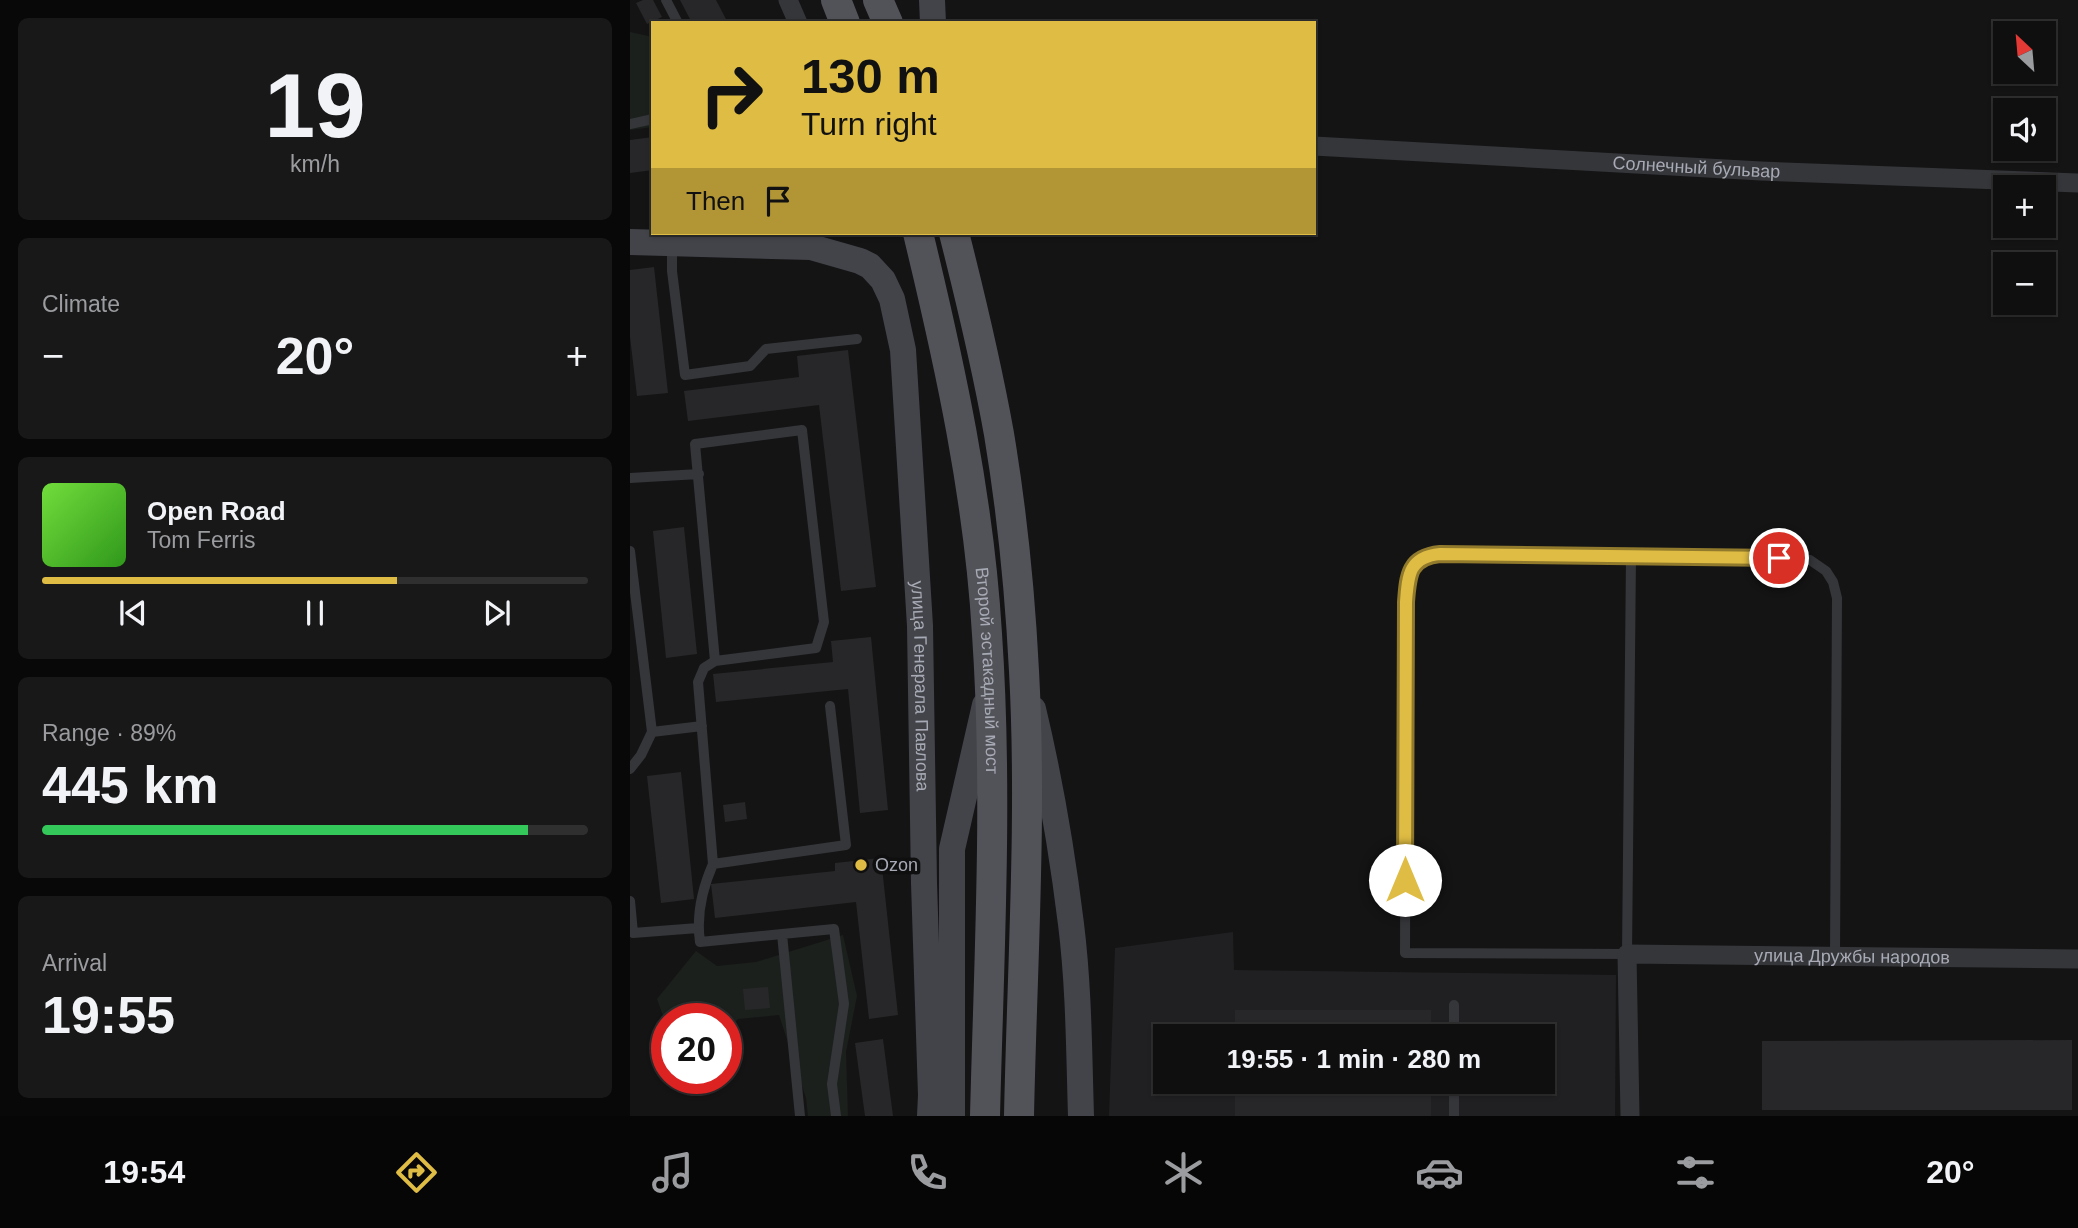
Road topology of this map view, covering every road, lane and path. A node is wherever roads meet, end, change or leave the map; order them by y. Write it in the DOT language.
graph roads {
  1 [pos="666,0"];
  2 [pos="788,0"];
  3 [pos="836,0"];
  4 [pos="878,0"];
  5 [pos="932,0"];
  6 [pos="677,21"];
  7 [pos="797,21"];
  8 [pos="844,21"];
  9 [pos="887,21"];
  10 [pos="933,21"];
  11 [pos="651,119"];
  12 [pos="630,124"];
  13 [pos="1316,146"];
  14 [pos="2078,183"];
  15 [pos="918,235"];
  16 [pos="955,235"];
  17 [pos="630,242"];
  18 [pos="672,242"];
  19 [pos="857,339"];
  20 [pos="699,474"];
  21 [pos="630,478"];
  22 [pos="630,551"];
  23 [pos="1631,556"];
  24 [pos="715,661"];
  25 [pos="1024,672"];
  26 [pos="990,683"];
  27 [pos="830,706"];
  28 [pos="702,726"];
  29 [pos="652,732"];
  30 [pos="630,769"];
  31 [pos="713,863"];
  32 [pos="630,901"];
  33 [pos="698,928"];
  34 [pos="782,934"];
  35 [pos="1627,954"];
  36 [pos="1835,956"];
  37 [pos="2078,959"];
  38 [pos="1454,1005"];
  39 [pos="1454,1024"];
  40 [pos="1454,1094"];
  41 [pos="800,1116"];
  42 [pos="836,1116"];
  43 [pos="930,1116"];
  44 [pos="952,1116"];
  45 [pos="985,1116"];
  46 [pos="1019,1116"];
  47 [pos="1081,1116"];
  48 [pos="1454,1116"];
  49 [pos="1630,1116"];
  1 -- 6 [label="lane"];
  2 -- 7 [label="street"];
  3 -- 8 [label="main road"];
  4 -- 9 [label="main road"];
  5 -- 10 [label="street"];
  11 -- 12 [label="lane"];
  13 -- 14 [label="street, Солнечный бульвар"];
  15 -- 26 [label="main road, Второй эстакадный мост"];
  16 -- 25 [label="main road, Второй эстакадный мост"];
  17 -- 18 [label="street"];
  18 -- 19 [label="lane"];
  18 -- 43 [label="street, улица Генерала Павлова"];
  20 -- 21 [label="lane"];
  20 -- 24 [label="lane"];
  20 -- 24 [label="lane"];
  22 -- 29 [label="lane"];
  23 -- 35 [label="lane"];
  23 -- 35 [label="lane"];
  23 -- 36 [label="lane"];
  24 -- 28 [label="lane"];
  25 -- 46 [label="main road, Второй эстакадный мост"];
  25 -- 47 [label="street"];
  26 -- 44 [label="street"];
  26 -- 45 [label="main road, Второй эстакадный мост"];
  27 -- 31 [label="lane"];
  28 -- 29 [label="lane"];
  28 -- 31 [label="lane"];
  29 -- 30 [label="lane"];
  31 -- 33 [label="lane"];
  32 -- 33 [label="lane"];
  33 -- 34 [label="lane"];
  34 -- 41 [label="lane"];
  34 -- 42 [label="lane"];
  35 -- 36 [label="street, улица Дружбы народов"];
  35 -- 49 [label="street"];
  36 -- 37 [label="street, улица Дружбы народов"];
  38 -- 39 [label="lane"];
  40 -- 48 [label="lane"];
}
